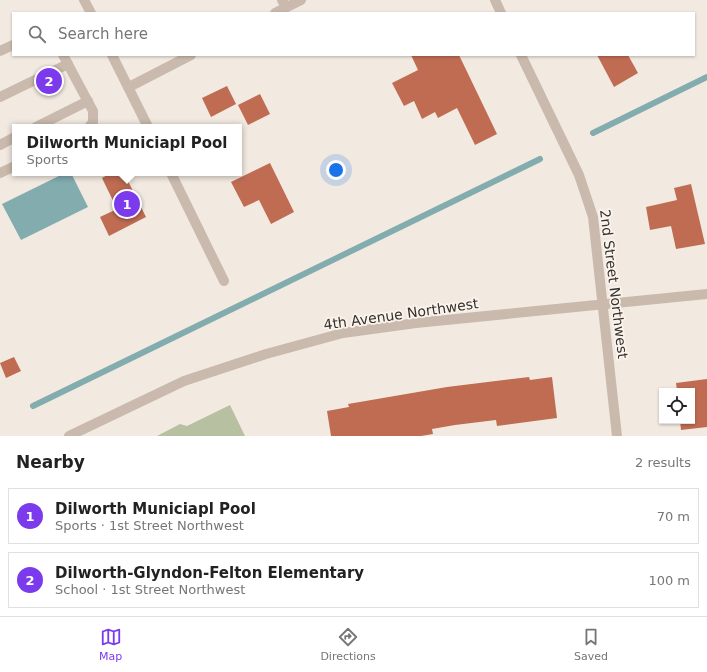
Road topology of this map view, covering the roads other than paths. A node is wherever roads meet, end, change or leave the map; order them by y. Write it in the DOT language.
graph roads {
  1 [pos="84,0"];
  2 [pos="301,0"];
  3 [pos="495,0"];
  4 [pos="284,4"];
  5 [pos="90,12"];
  6 [pos="276,12"];
  7 [pos="501,12"];
  8 [pos="12,45"];
  9 [pos="0,51"];
  10 [pos="113,56"];
  11 [pos="190,56"];
  12 [pos="521,56"];
  13 [pos="66,59"];
  14 [pos="129,87"];
  15 [pos="0,97"];
  16 [pos="88,101"];
  17 [pos="42,124"];
  18 [pos="91,124"];
  19 [pos="147,124"];
  20 [pos="12,139"];
  21 [pos="0,145"];
  22 [pos="12,167"];
  23 [pos="0,173"];
  24 [pos="172,176"];
  25 [pos="224,281"];
  26 [pos="707,294"];
  27 [pos="603,304"];
  28 [pos="69,436"];
  29 [pos="617,436"];
  1 -- 5 [label="street"];
  2 -- 4 [label="street"];
  3 -- 7 [label="street"];
  4 -- 6 [label="street"];
  8 -- 9 [label="street"];
  10 -- 14 [label="street"];
  11 -- 14 [label="street"];
  12 -- 27 [label="street, 2nd Street Northwest"];
  13 -- 15 [label="street"];
  13 -- 16 [label="street"];
  14 -- 19 [label="street"];
  16 -- 17 [label="street"];
  16 -- 18 [label="street"];
  20 -- 21 [label="street"];
  22 -- 23 [label="street"];
  24 -- 25 [label="street"];
  26 -- 27 [label="street, 4th Avenue Northwest"];
  27 -- 28 [label="street, 4th Avenue Northwest"];
  27 -- 29 [label="street, 2nd Street Northwest"];
}
